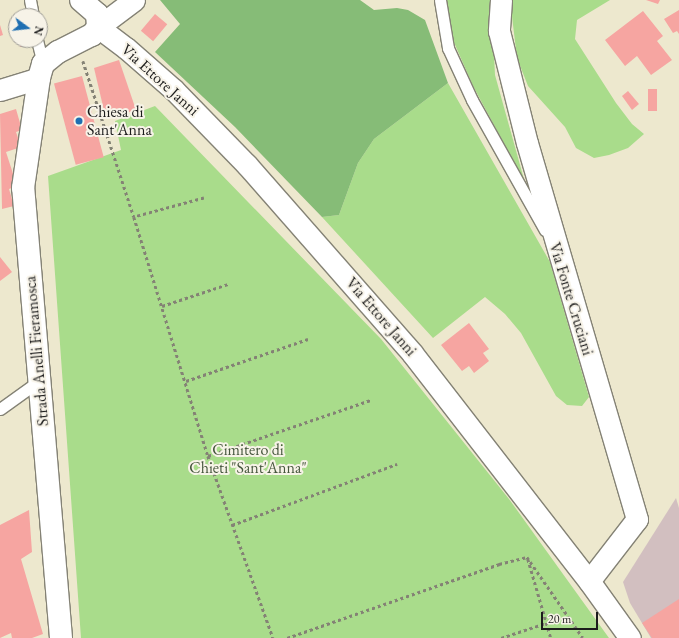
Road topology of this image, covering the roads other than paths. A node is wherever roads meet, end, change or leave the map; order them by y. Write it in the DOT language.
graph roads {
  1 [pos="81,0"];
  2 [pos="134,0"];
  3 [pos="440,0"];
  4 [pos="501,0"];
  5 [pos="98,27"];
  6 [pos="38,48"];
  7 [pos="41,71"];
  8 [pos="0,90"];
  9 [pos="557,251"];
  10 [pos="39,381"];
  11 [pos="0,409"];
  12 [pos="589,581"];
  13 [pos="62,638"];
  14 [pos="630,638"];
  1 -- 5 [label="street"];
  2 -- 5 [label="street"];
  3 -- 9 [label="lane"];
  4 -- 9 [label="street, Via Fonte Cruciani"];
  5 -- 7 [label="street"];
  5 -- 12 [label="street, Via Ettore Janni"];
  6 -- 7 [label="lane"];
  7 -- 8 [label="street"];
  7 -- 10 [label="street, Strada Anelli Fieramosca"];
  9 -- 12 [label="street, Via Fonte Cruciani"];
  10 -- 11 [label="lane"];
  10 -- 13 [label="street, Strada Anelli Fieramosca"];
  12 -- 14 [label="street, Via Ettore Janni"];
}
